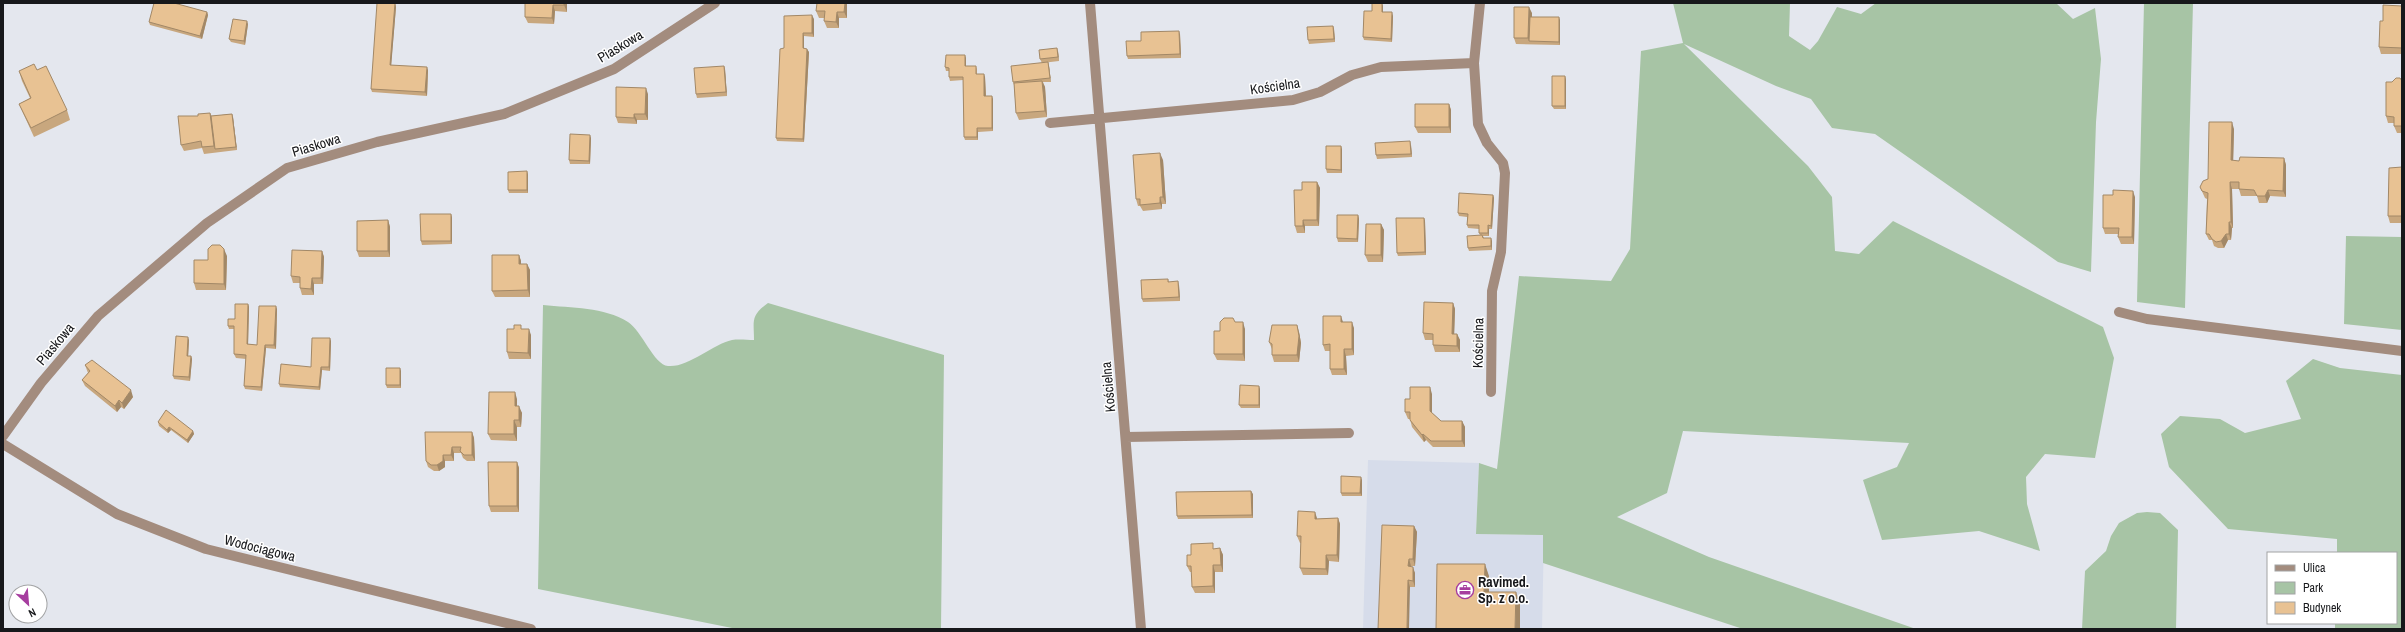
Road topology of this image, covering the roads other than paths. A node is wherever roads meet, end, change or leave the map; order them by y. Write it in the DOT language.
graph roads {
  1 [pos="714,3"];
  2 [pos="1090,3"];
  3 [pos="1480,3"];
  4 [pos="1474,63"];
  5 [pos="1098,118"];
  6 [pos="1050,123"];
  7 [pos="2119,312"];
  8 [pos="2402,351"];
  9 [pos="1491,392"];
  10 [pos="1349,433"];
  11 [pos="3,436"];
  12 [pos="1126,437"];
  13 [pos="3,444"];
  14 [pos="531,629"];
  15 [pos="1141,629"];
  1 -- 11 [label="street, Piaskowa"];
  2 -- 5 [label="street, Kościelna"];
  3 -- 4 [label="street, Kościelna"];
  4 -- 5 [label="street, Kościelna"];
  4 -- 9 [label="street, Kościelna"];
  5 -- 6 [label="street"];
  5 -- 12 [label="street, Kościelna"];
  7 -- 8 [label="street"];
  10 -- 12 [label="street"];
  12 -- 15 [label="street, Kościelna"];
  13 -- 14 [label="street, Wodociągowa"];
}
